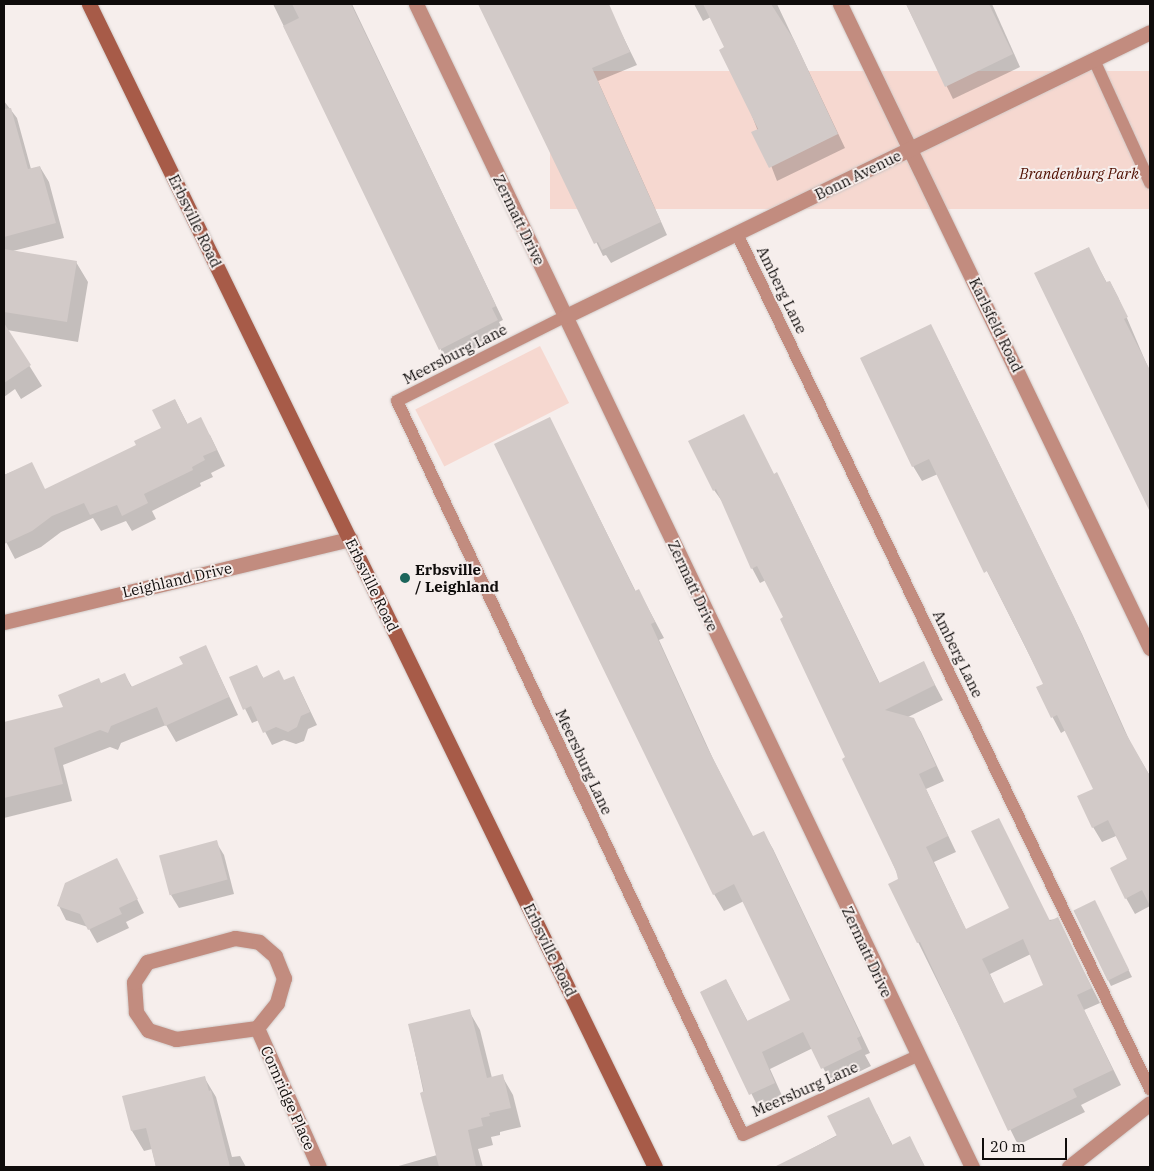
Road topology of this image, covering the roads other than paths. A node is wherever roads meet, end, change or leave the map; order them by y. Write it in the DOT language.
graph roads {
  1 [pos="89,4"];
  2 [pos="416,4"];
  3 [pos="840,4"];
  4 [pos="1150,32"];
  5 [pos="1094,60"];
  6 [pos="912,149"];
  7 [pos="1150,183"];
  8 [pos="737,234"];
  9 [pos="566,316"];
  10 [pos="350,539"];
  11 [pos="4,622"];
  12 [pos="1150,648"];
  13 [pos="257,1028"];
  14 [pos="917,1056"];
  15 [pos="1150,1089"];
  16 [pos="1150,1103"];
  17 [pos="319,1167"];
  18 [pos="655,1167"];
  19 [pos="972,1167"];
  20 [pos="1069,1167"];
  1 -- 10 [label="main road, Erbsville Road"];
  2 -- 9 [label="street, Zermatt Drive"];
  3 -- 6 [label="street, Karlsfeld Road"];
  4 -- 5 [label="street, Bonn Avenue"];
  5 -- 6 [label="street, Bonn Avenue"];
  5 -- 7 [label="lane"];
  6 -- 8 [label="street, Bonn Avenue"];
  6 -- 12 [label="street, Karlsfeld Road"];
  8 -- 9 [label="street, Bonn Avenue"];
  8 -- 15 [label="lane, Amberg Lane"];
  9 -- 14 [label="street, Zermatt Drive"];
  9 -- 14 [label="lane, Meersburg Lane"];
  10 -- 11 [label="street, Leighland Drive"];
  10 -- 18 [label="main road, Erbsville Road"];
  13 -- 13 [label="street"];
  13 -- 17 [label="street, Cornridge Place"];
  14 -- 19 [label="street, Zermatt Drive"];
  16 -- 20 [label="street"];
}
